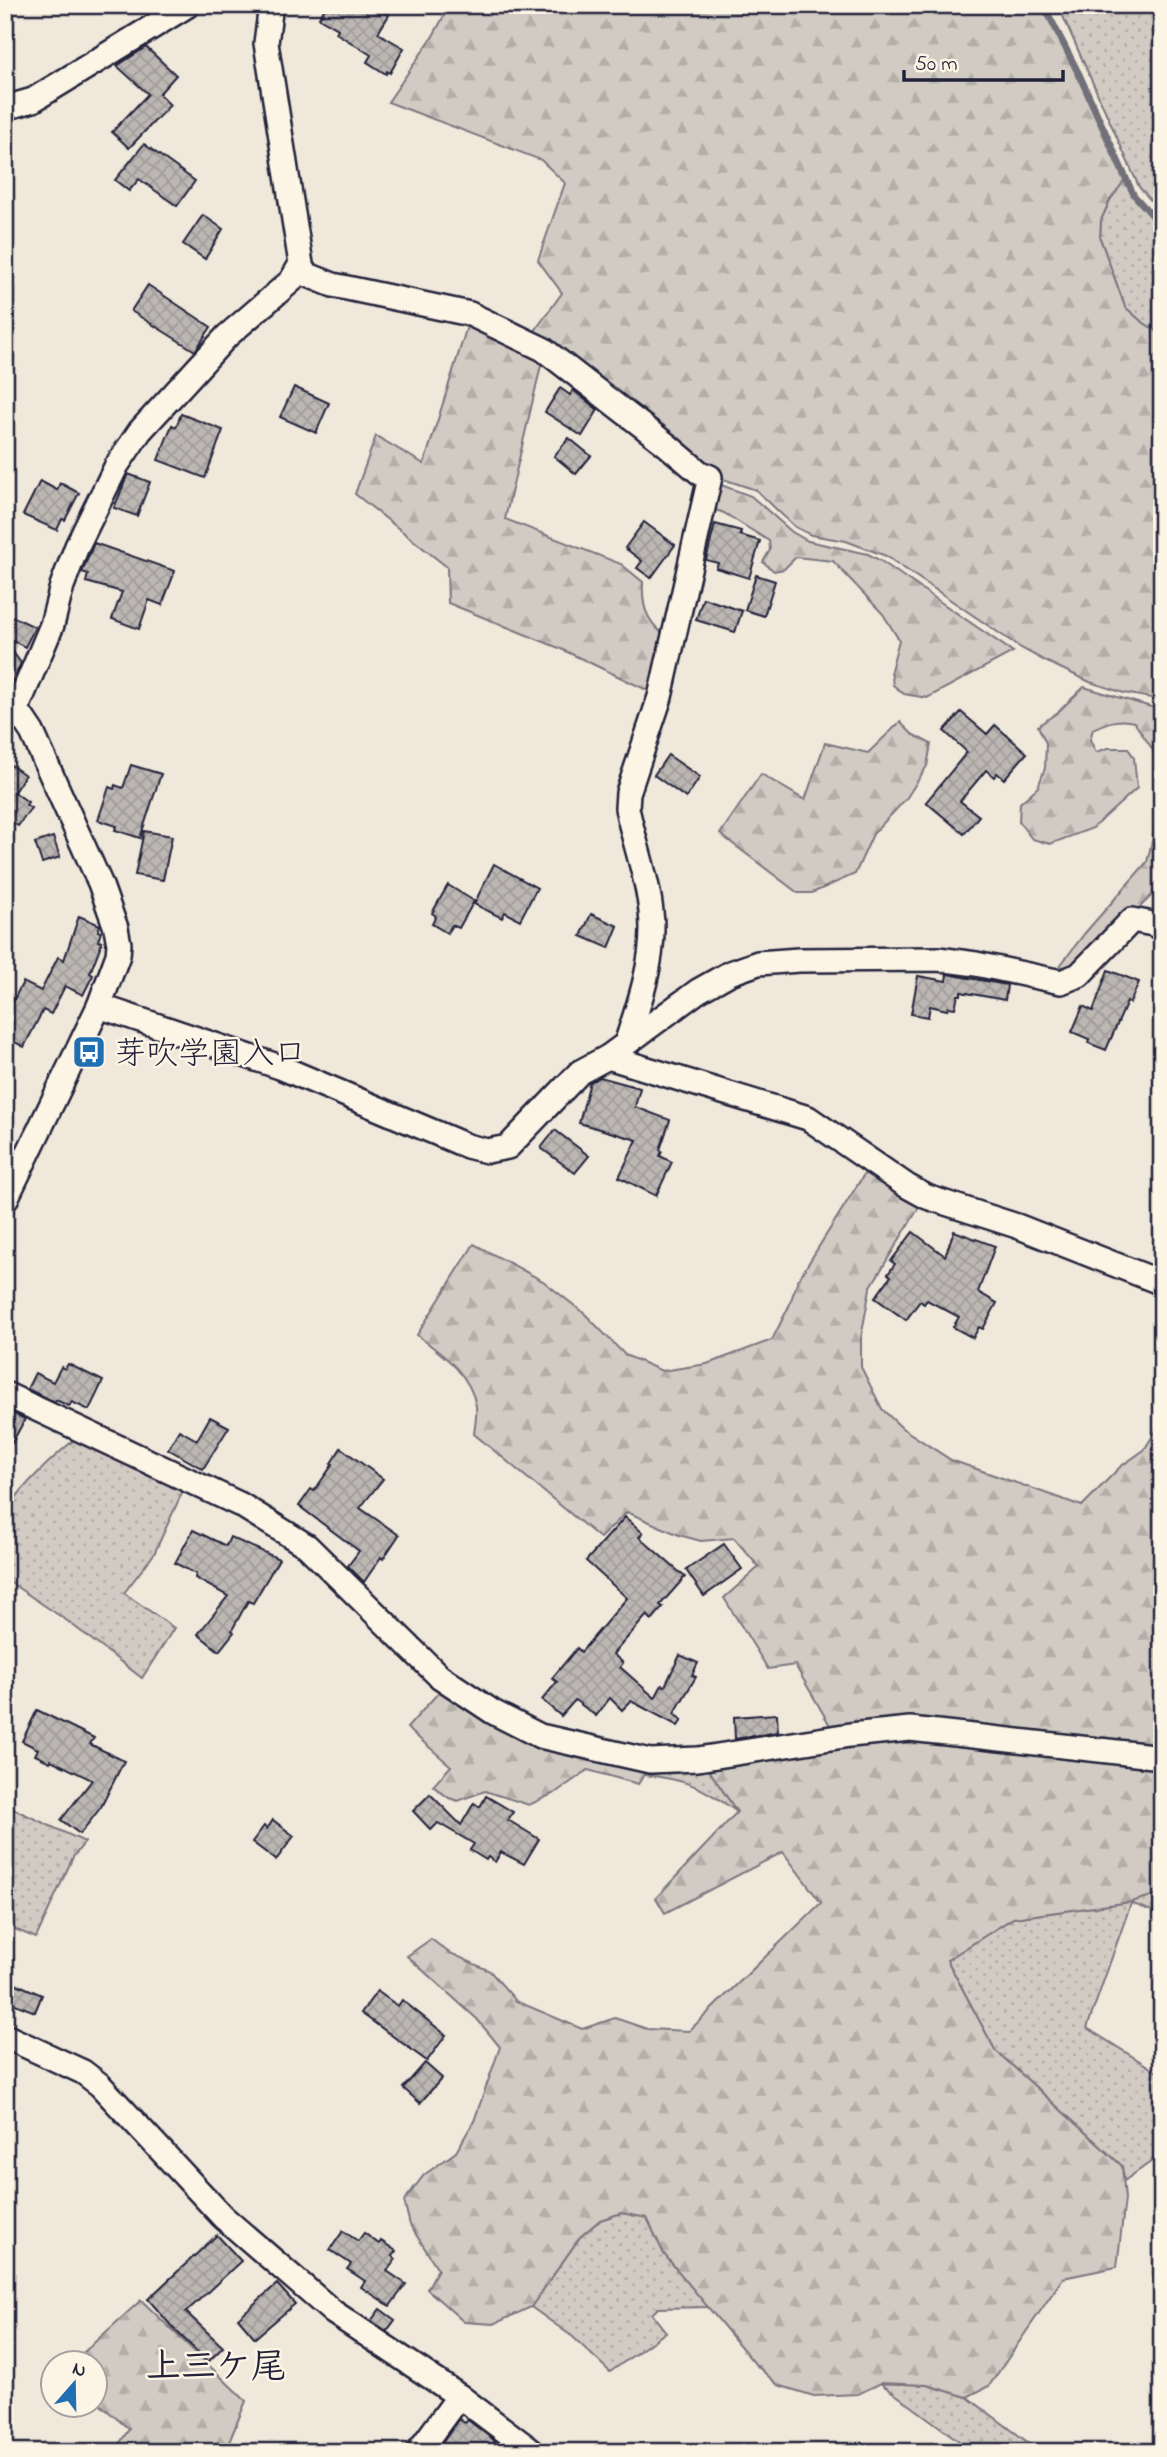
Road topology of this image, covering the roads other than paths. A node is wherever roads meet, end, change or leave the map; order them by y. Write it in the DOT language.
graph roads {
  1 [pos="188,5"];
  2 [pos="271,5"];
  3 [pos="5,108"];
  4 [pos="298,271"];
  5 [pos="11,700"];
  6 [pos="1162,929"];
  7 [pos="99,1006"];
  8 [pos="617,1050"];
  9 [pos="5,1201"];
  10 [pos="1162,1283"];
  11 [pos="5,1394"];
  12 [pos="1162,1757"];
  13 [pos="5,2036"];
  14 [pos="460,2396"];
  15 [pos="418,2452"];
  16 [pos="533,2452"];
  1 -- 3 [label="street"];
  2 -- 4 [label="street"];
  4 -- 5 [label="street"];
  4 -- 8 [label="street"];
  5 -- 7 [label="street"];
  6 -- 8 [label="street"];
  7 -- 8 [label="street"];
  7 -- 9 [label="street"];
  8 -- 10 [label="street"];
  11 -- 12 [label="street"];
  13 -- 14 [label="street"];
  14 -- 15 [label="street"];
  14 -- 16 [label="street"];
}
